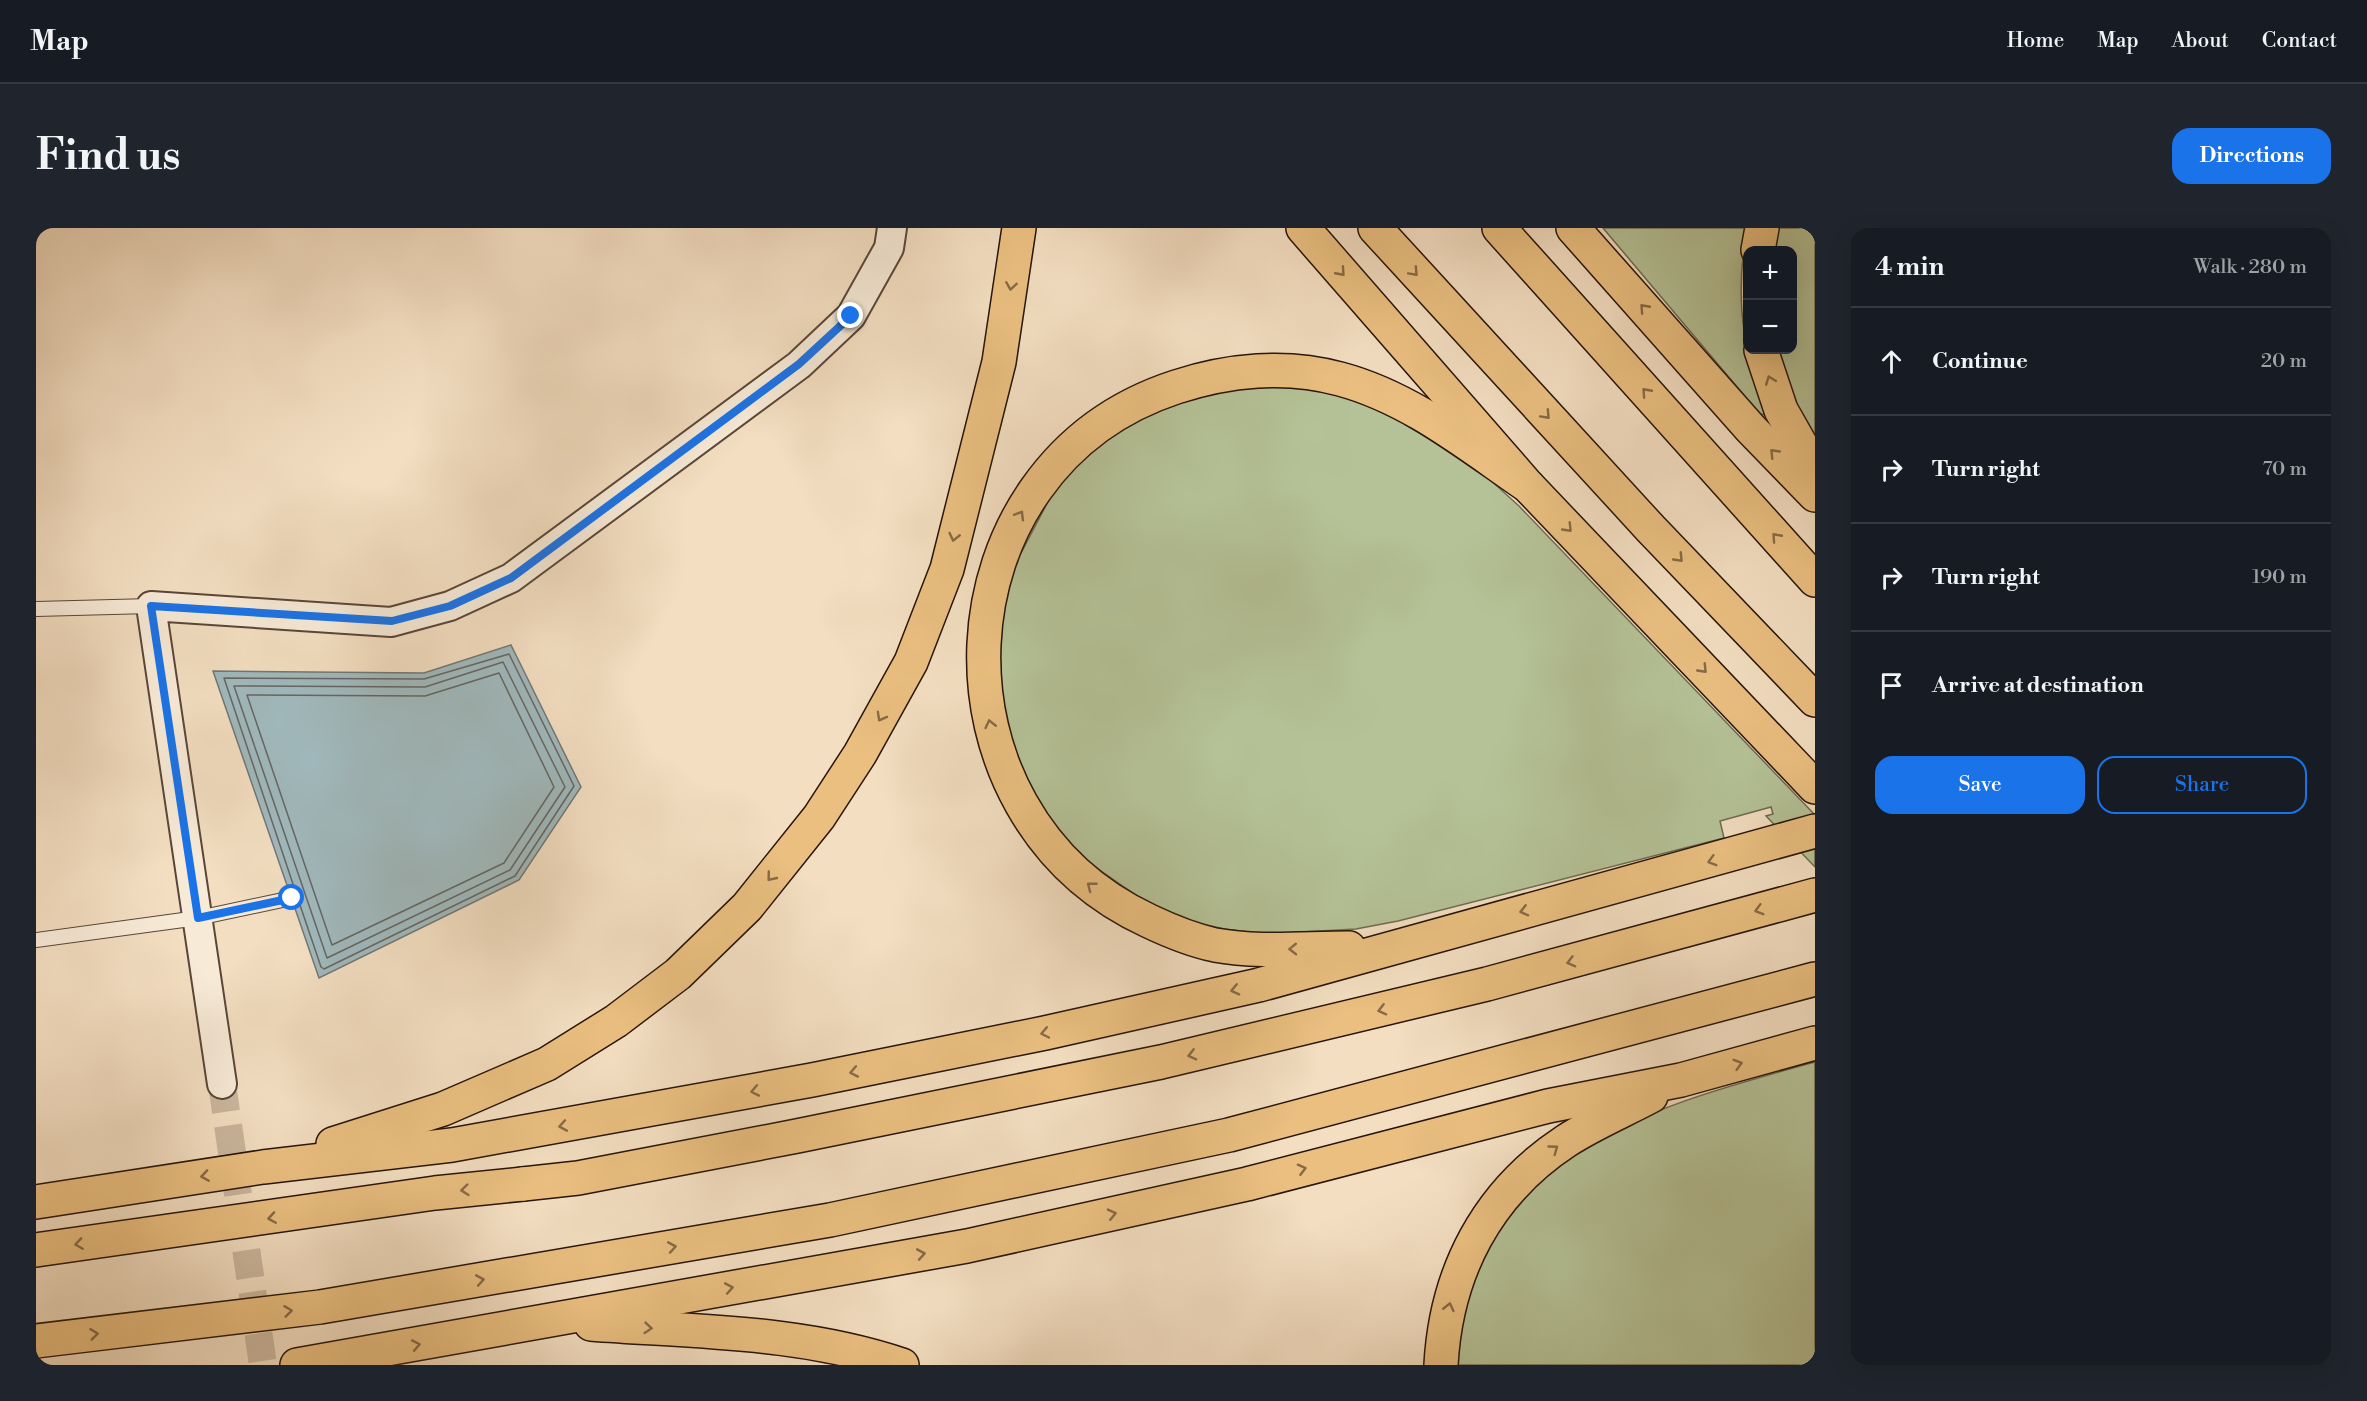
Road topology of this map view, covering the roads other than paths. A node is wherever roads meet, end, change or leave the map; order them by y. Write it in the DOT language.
graph roads {
  1 [pos="892,228"];
  2 [pos="1019,228"];
  3 [pos="1303,228"];
  4 [pos="1375,228"];
  5 [pos="1498,228"];
  6 [pos="1573,228"];
  7 [pos="1762,228"];
  8 [pos="1759,246"];
  9 [pos="1762,354"];
  10 [pos="1815,470"];
  11 [pos="1528,486"];
  12 [pos="1815,495"];
  13 [pos="1815,580"];
  14 [pos="151,606"];
  15 [pos="36,609"];
  16 [pos="1815,700"];
  17 [pos="1815,787"];
  18 [pos="1802,835"];
  19 [pos="1815,895"];
  20 [pos="292,898"];
  21 [pos="198,918"];
  22 [pos="36,940"];
  23 [pos="1393,947"];
  24 [pos="1815,979"];
  25 [pos="1815,1043"];
  26 [pos="1681,1080"];
  27 [pos="222,1084"];
  28 [pos="263,1167"];
  29 [pos="36,1202"];
  30 [pos="36,1250"];
  31 [pos="548,1320"];
  32 [pos="36,1341"];
  33 [pos="297,1365"];
  34 [pos="902,1365"];
  35 [pos="1441,1365"];
  1 -- 14 [label="street"];
  2 -- 28 [label="main road, one-way"];
  3 -- 11 [label="main road, one-way"];
  4 -- 16 [label="main road, one-way"];
  13 -- 5 [label="main road, one-way"];
  12 -- 6 [label="main road, one-way"];
  7 -- 8 [label="main road"];
  10 -- 9 [label="main road, one-way"];
  11 -- 17 [label="main road, one-way"];
  23 -- 11 [label="main road, one-way"];
  14 -- 15 [label="lane"];
  14 -- 21 [label="street"];
  18 -- 23 [label="main road, one-way"];
  19 -- 30 [label="main road, one-way"];
  20 -- 21 [label="lane"];
  21 -- 22 [label="lane"];
  21 -- 27 [label="street"];
  23 -- 28 [label="main road, one-way"];
  32 -- 24 [label="main road, one-way"];
  26 -- 25 [label="main road, one-way"];
  31 -- 26 [label="main road, one-way"];
  35 -- 26 [label="main road, one-way"];
  28 -- 29 [label="main road, one-way"];
  33 -- 31 [label="main road, one-way"];
  31 -- 34 [label="main road, one-way"];
}
